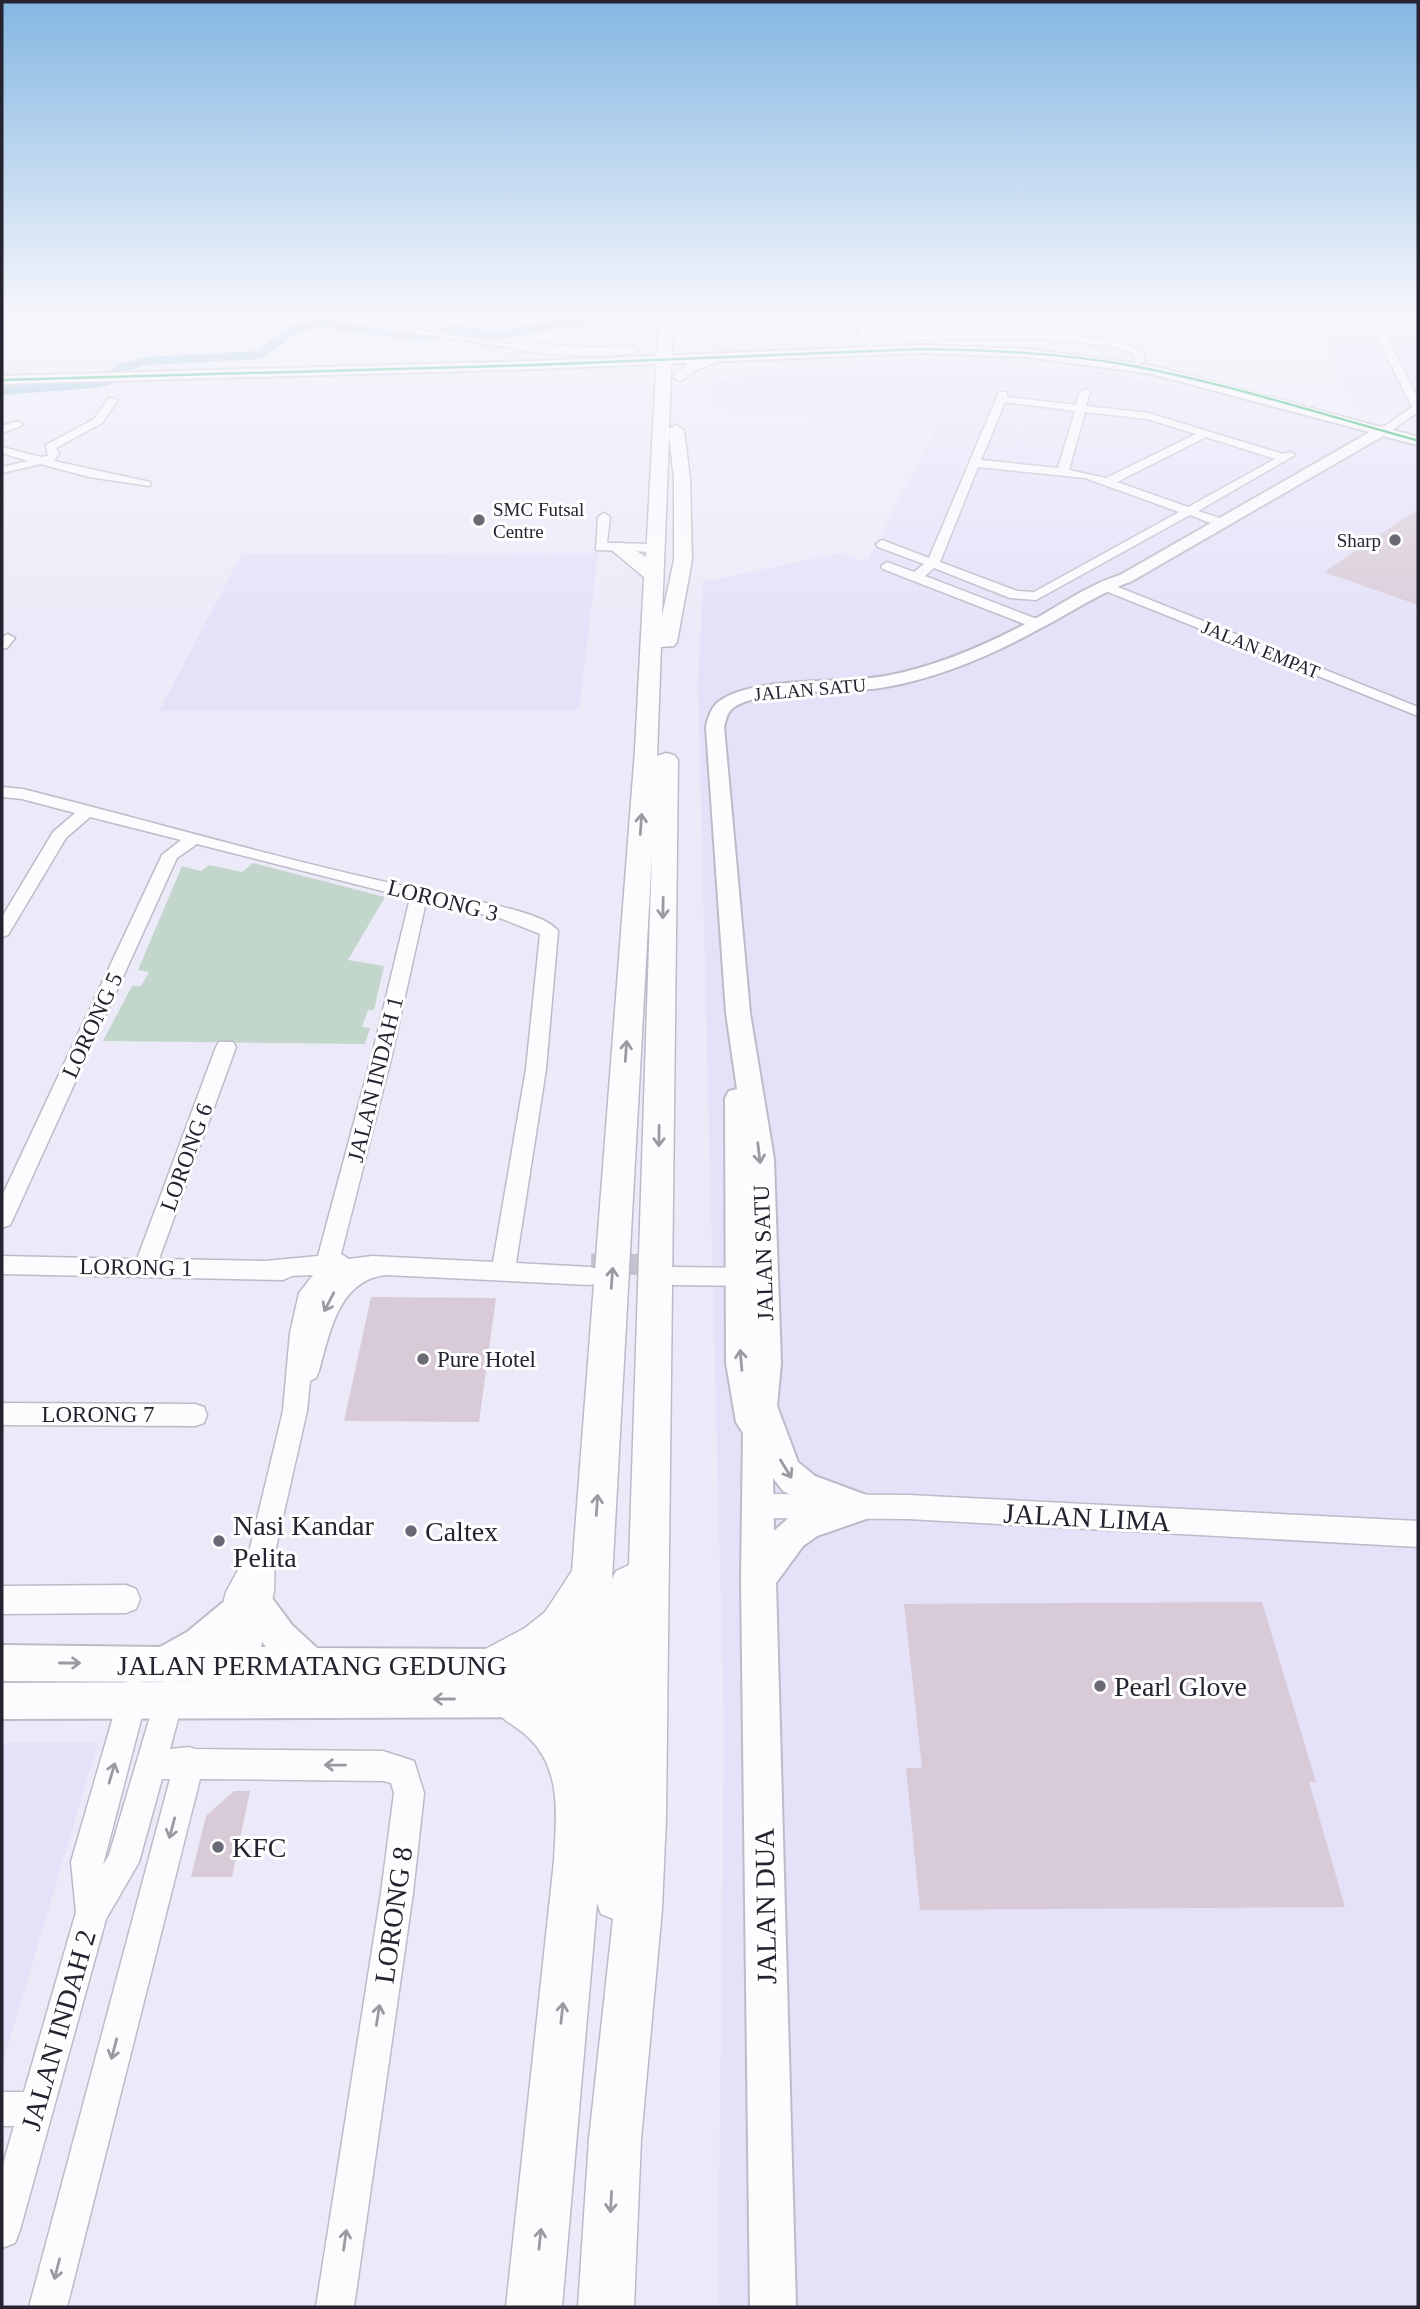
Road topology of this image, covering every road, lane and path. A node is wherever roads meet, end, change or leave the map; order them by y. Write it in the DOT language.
graph roads {
  1 [pos="17,424"];
  2 [pos="93,424"];
  3 [pos="669,424"];
  4 [pos="676,424"];
  5 [pos="991,424"];
  6 [pos="1076,424"];
  7 [pos="1173,424"];
  8 [pos="1353,424"];
  9 [pos="1382,424"];
  10 [pos="2,430"];
  11 [pos="1205,434"];
  12 [pos="1416,436"];
  13 [pos="2,450"];
  14 [pos="45,461"];
  15 [pos="975,463"];
  16 [pos="2,470"];
  17 [pos="1062,472"];
  18 [pos="682,479"];
  19 [pos="1107,482"];
  20 [pos="146,484"];
  21 [pos="1191,512"];
  22 [pos="604,517"];
  23 [pos="1216,521"];
  24 [pos="882,544"];
  25 [pos="617,547"];
  26 [pos="655,550"];
  27 [pos="933,564"];
  28 [pos="887,566"];
  29 [pos="916,577"];
  30 [pos="1103,585"];
  31 [pos="1037,624"];
  32 [pos="667,645"];
  33 [pos="1418,712"];
  34 [pos="2,792"];
  35 [pos="86,811"];
  36 [pos="192,840"];
  37 [pos="419,895"];
  38 [pos="2,932"];
  39 [pos="226,1047"];
  40 [pos="2,1219"];
  41 [pos="328,1262"];
  42 [pos="2,1265"];
  43 [pos="384,1266"];
  44 [pos="145,1267"];
  45 [pos="270,1269"];
  46 [pos="590,1270"];
  47 [pos="674,1270"];
  48 [pos="506,1271"];
  49 [pos="751,1271"];
  50 [pos="310,1293"];
  51 [pos="656,1352"];
  52 [pos="762,1406"];
  53 [pos="295,1411"];
  54 [pos="2,1414"];
  55 [pos="194,1415"];
  56 [pos="757,1452"];
  57 [pos="757,1506"];
  58 [pos="858,1507"];
  59 [pos="1418,1534"];
  60 [pos="592,1573"];
  61 [pos="758,1579"];
  62 [pos="125,1599"];
  63 [pos="2,1600"];
  64 [pos="246,1611"];
  65 [pos="2,1663"];
  66 [pos="162,1664"];
  67 [pos="232,1665"];
  68 [pos="310,1665"];
  69 [pos="604,1681"];
  70 [pos="504,1683"];
  71 [pos="132,1699"];
  72 [pos="169,1700"];
  73 [pos="223,1700"];
  74 [pos="2,1701"];
  75 [pos="189,1762"];
  76 [pos="152,1764"];
  77 [pos="580,1805"];
  78 [pos="92,1912"];
  79 [pos="2,2109"];
  80 [pos="36,2109"];
  81 [pos="615,2139"];
  82 [pos="2,2230"];
  83 [pos="48,2307"];
  84 [pos="335,2307"];
  85 [pos="534,2307"];
  86 [pos="606,2307"];
  87 [pos="773,2307"];
  1 -- 10 [label="street"];
  2 -- 14 [label="street"];
  3 -- 26 [label="highway"];
  4 -- 18 [label="highway"];
  5 -- 15 [label="street"];
  6 -- 17 [label="street"];
  7 -- 11 [label="street"];
  8 -- 9 [label="main road"];
  9 -- 12 [label="main road"];
  9 -- 12 [label="main road"];
  9 -- 23 [label="main road, JALAN SATU"];
  11 -- 19 [label="street"];
  11 -- 21 [label="street"];
  13 -- 14 [label="street"];
  14 -- 16 [label="street"];
  14 -- 20 [label="street"];
  15 -- 17 [label="street"];
  15 -- 27 [label="street"];
  17 -- 19 [label="street"];
  18 -- 26 [label="highway"];
  18 -- 32 [label="highway"];
  19 -- 21 [label="street"];
  21 -- 23 [label="street"];
  21 -- 27 [label="street"];
  22 -- 25 [label="street"];
  23 -- 30 [label="main road, JALAN SATU"];
  24 -- 27 [label="street"];
  25 -- 26 [label="highway"];
  25 -- 26 [label="highway"];
  26 -- 32 [label="highway"];
  60 -- 26 [label="highway, one-way"];
  27 -- 29 [label="street"];
  28 -- 29 [label="street"];
  29 -- 31 [label="street"];
  30 -- 31 [label="main road, JALAN SATU"];
  30 -- 33 [label="street, JALAN EMPAT"];
  31 -- 49 [label="main road, JALAN SATU"];
  32 -- 51 [label="highway, one-way"];
  34 -- 35 [label="street, LORONG 3"];
  35 -- 36 [label="street, LORONG 3"];
  35 -- 38 [label="street"];
  36 -- 37 [label="street, LORONG 3"];
  36 -- 40 [label="street, LORONG 5"];
  37 -- 41 [label="street, JALAN INDAH 1"];
  37 -- 48 [label="street, LORONG 3"];
  39 -- 44 [label="street, LORONG 6"];
  41 -- 43 [label="street"];
  41 -- 45 [label="street"];
  42 -- 44 [label="street, LORONG 1"];
  43 -- 48 [label="street"];
  43 -- 50 [label="street"];
  43 -- 53 [label="street, one-way"];
  44 -- 45 [label="street, LORONG 1"];
  45 -- 50 [label="street"];
  46 -- 48 [label="street"];
  47 -- 49 [label="street"];
  49 -- 52 [label="main road, JALAN SATU"];
  56 -- 49 [label="main road, JALAN SATU, one-way"];
  50 -- 53 [label="street"];
  51 -- 69 [label="highway"];
  51 -- 81 [label="highway"];
  52 -- 56 [label="main road, JALAN SATU"];
  52 -- 58 [label="main road, one-way"];
  53 -- 64 [label="street"];
  54 -- 55 [label="street, LORONG 7"];
  56 -- 57 [label="main road, JALAN SATU"];
  57 -- 58 [label="street, JALAN LIMA"];
  57 -- 61 [label="main road, JALAN DUA"];
  58 -- 59 [label="street, JALAN LIMA"];
  58 -- 61 [label="main road"];
  60 -- 69 [label="highway"];
  60 -- 70 [label="highway"];
  61 -- 87 [label="main road, JALAN DUA"];
  62 -- 63 [label="street"];
  64 -- 66 [label="main road"];
  64 -- 67 [label="street"];
  64 -- 68 [label="main road"];
  65 -- 66 [label="main road, JALAN PERMATANG GEDUNG, one-way"];
  66 -- 67 [label="main road, JALAN PERMATANG GEDUNG"];
  66 -- 71 [label="street, JALAN INDAH 2"];
  66 -- 72 [label="street, JALAN INDAH 2"];
  67 -- 68 [label="main road, JALAN PERMATANG GEDUNG"];
  67 -- 73 [label="street"];
  68 -- 70 [label="main road, JALAN PERMATANG GEDUNG"];
  69 -- 70 [label="main road, JALAN PERMATANG GEDUNG"];
  69 -- 77 [label="highway"];
  69 -- 81 [label="highway"];
  70 -- 73 [label="main road, JALAN PERMATANG GEDUNG, one-way"];
  70 -- 77 [label="highway"];
  71 -- 72 [label="main road, JALAN PERMATANG GEDUNG"];
  71 -- 74 [label="main road, JALAN PERMATANG GEDUNG"];
  78 -- 71 [label="street, JALAN INDAH 2, one-way"];
  72 -- 73 [label="main road, JALAN PERMATANG GEDUNG"];
  72 -- 76 [label="street, JALAN INDAH 2"];
  75 -- 76 [label="street, LORONG 8"];
  75 -- 83 [label="street, one-way"];
  84 -- 75 [label="street, LORONG 8, one-way"];
  76 -- 78 [label="street, JALAN INDAH 2"];
  85 -- 77 [label="highway, one-way"];
  78 -- 80 [label="street, JALAN INDAH 2"];
  79 -- 80 [label="street"];
  80 -- 82 [label="street, JALAN INDAH 2"];
  81 -- 86 [label="highway, one-way"];
}
